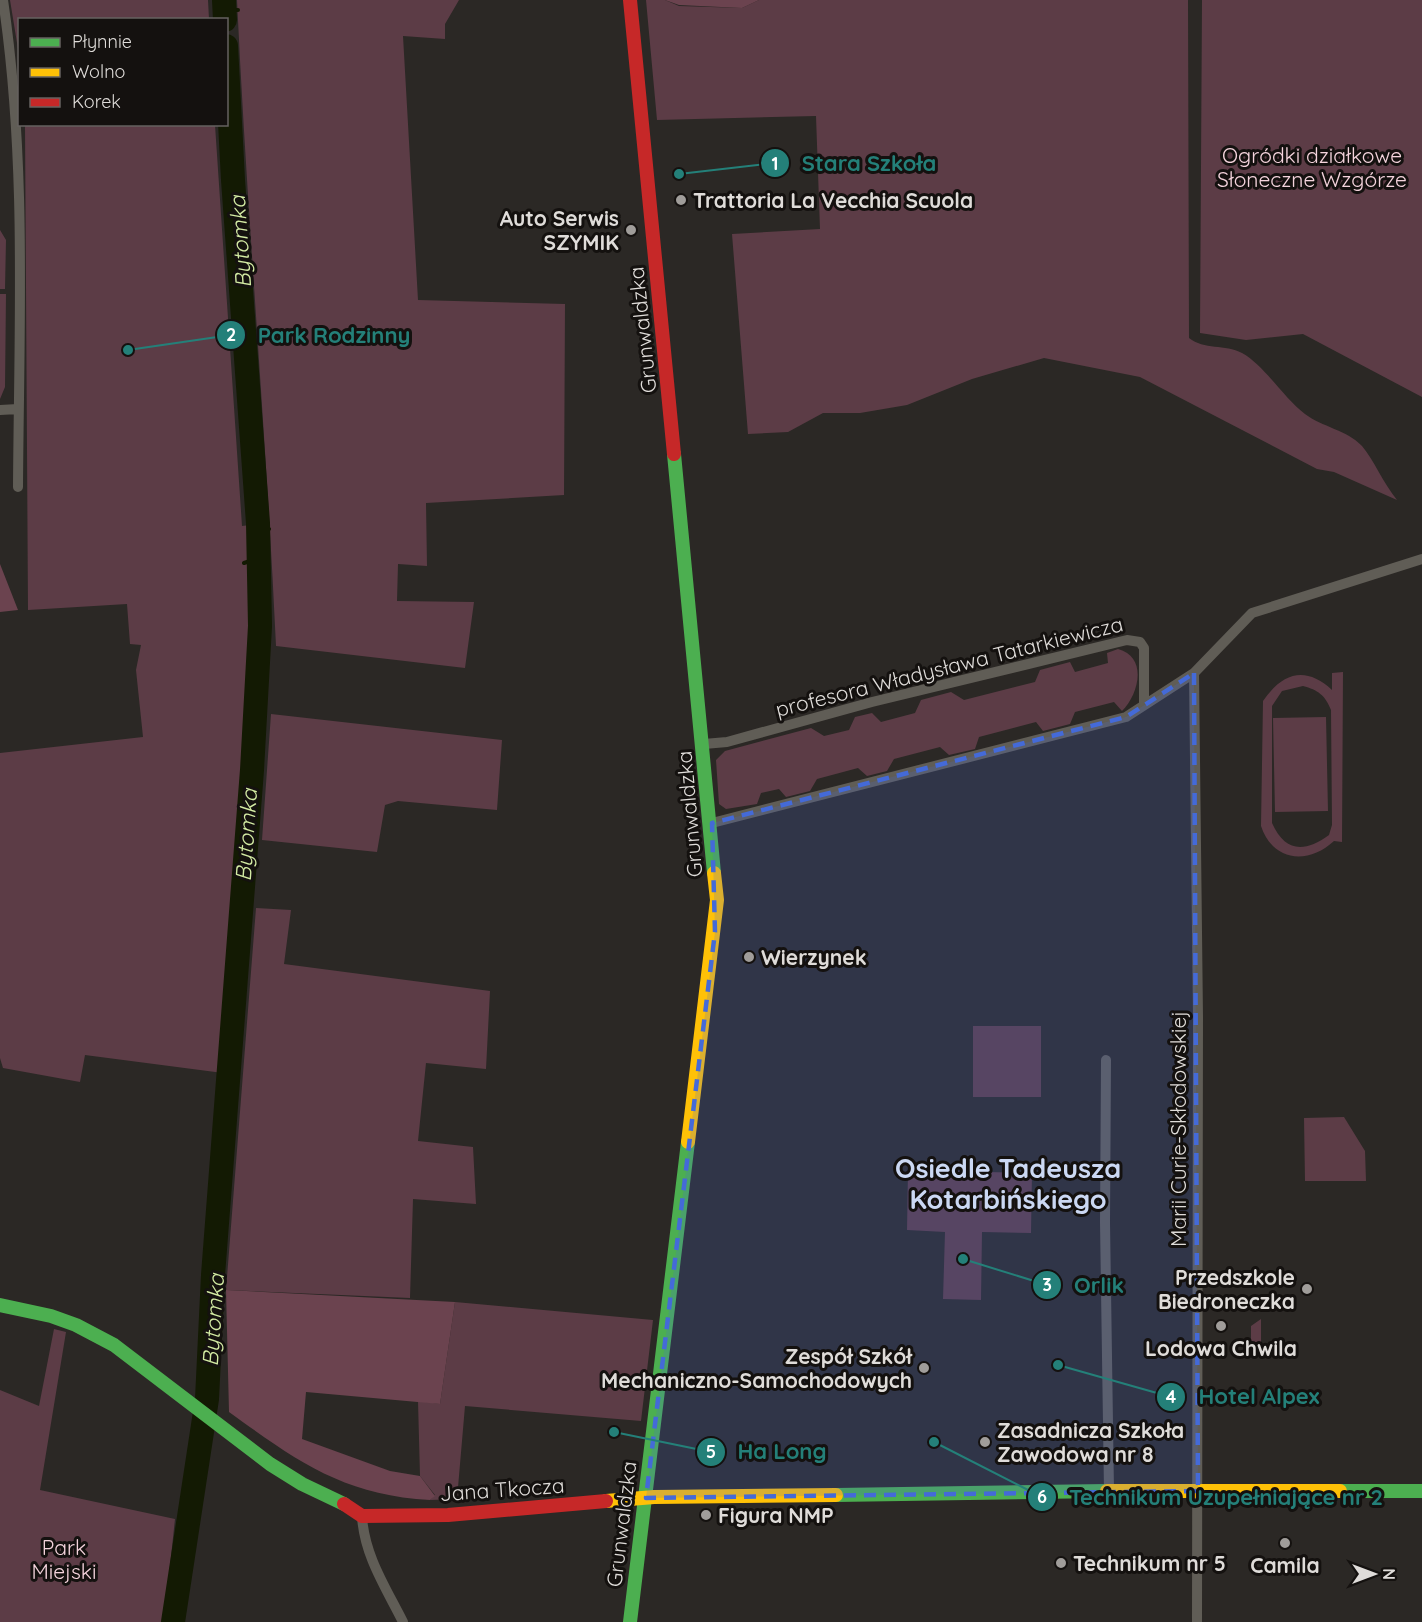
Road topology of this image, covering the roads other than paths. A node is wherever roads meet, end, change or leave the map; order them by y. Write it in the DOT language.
graph roads {
  1 [pos="3,0"];
  2 [pos="630,0"];
  3 [pos="18,409"];
  4 [pos="0,410"];
  5 [pos="18,487"];
  6 [pos="1422,559"];
  7 [pos="1194,673"];
  8 [pos="1144,705"];
  9 [pos="704,744"];
  10 [pos="712,823"];
  11 [pos="1106,1060"];
  12 [pos="0,1305"];
  13 [pos="1108,1491"];
  14 [pos="1198,1491"];
  15 [pos="1422,1491"];
  16 [pos="645,1498"];
  17 [pos="362,1516"];
  18 [pos="403,1622"];
  19 [pos="630,1622"];
  20 [pos="1197,1622"];
  1 -- 3 [label="street"];
  2 -- 9 [label="street, Grunwaldzka"];
  3 -- 4 [label="street"];
  3 -- 5 [label="street"];
  6 -- 7 [label="street"];
  7 -- 8 [label="street"];
  7 -- 14 [label="street, Marii Curie-Skłodowskiej"];
  8 -- 9 [label="street, profesora Władysława Tatarkiewicza"];
  8 -- 10 [label="street"];
  9 -- 10 [label="street, Grunwaldzka"];
  10 -- 16 [label="street, Grunwaldzka"];
  11 -- 13 [label="street"];
  12 -- 17 [label="street"];
  13 -- 14 [label="street, Jana Tkocza"];
  13 -- 16 [label="street, Jana Tkocza"];
  14 -- 15 [label="street, Jana Tkocza"];
  14 -- 20 [label="street, Marii Curie-Skłodowskiej"];
  16 -- 17 [label="street, Jana Tkocza"];
  16 -- 19 [label="street, Grunwaldzka"];
  17 -- 18 [label="street"];
}
